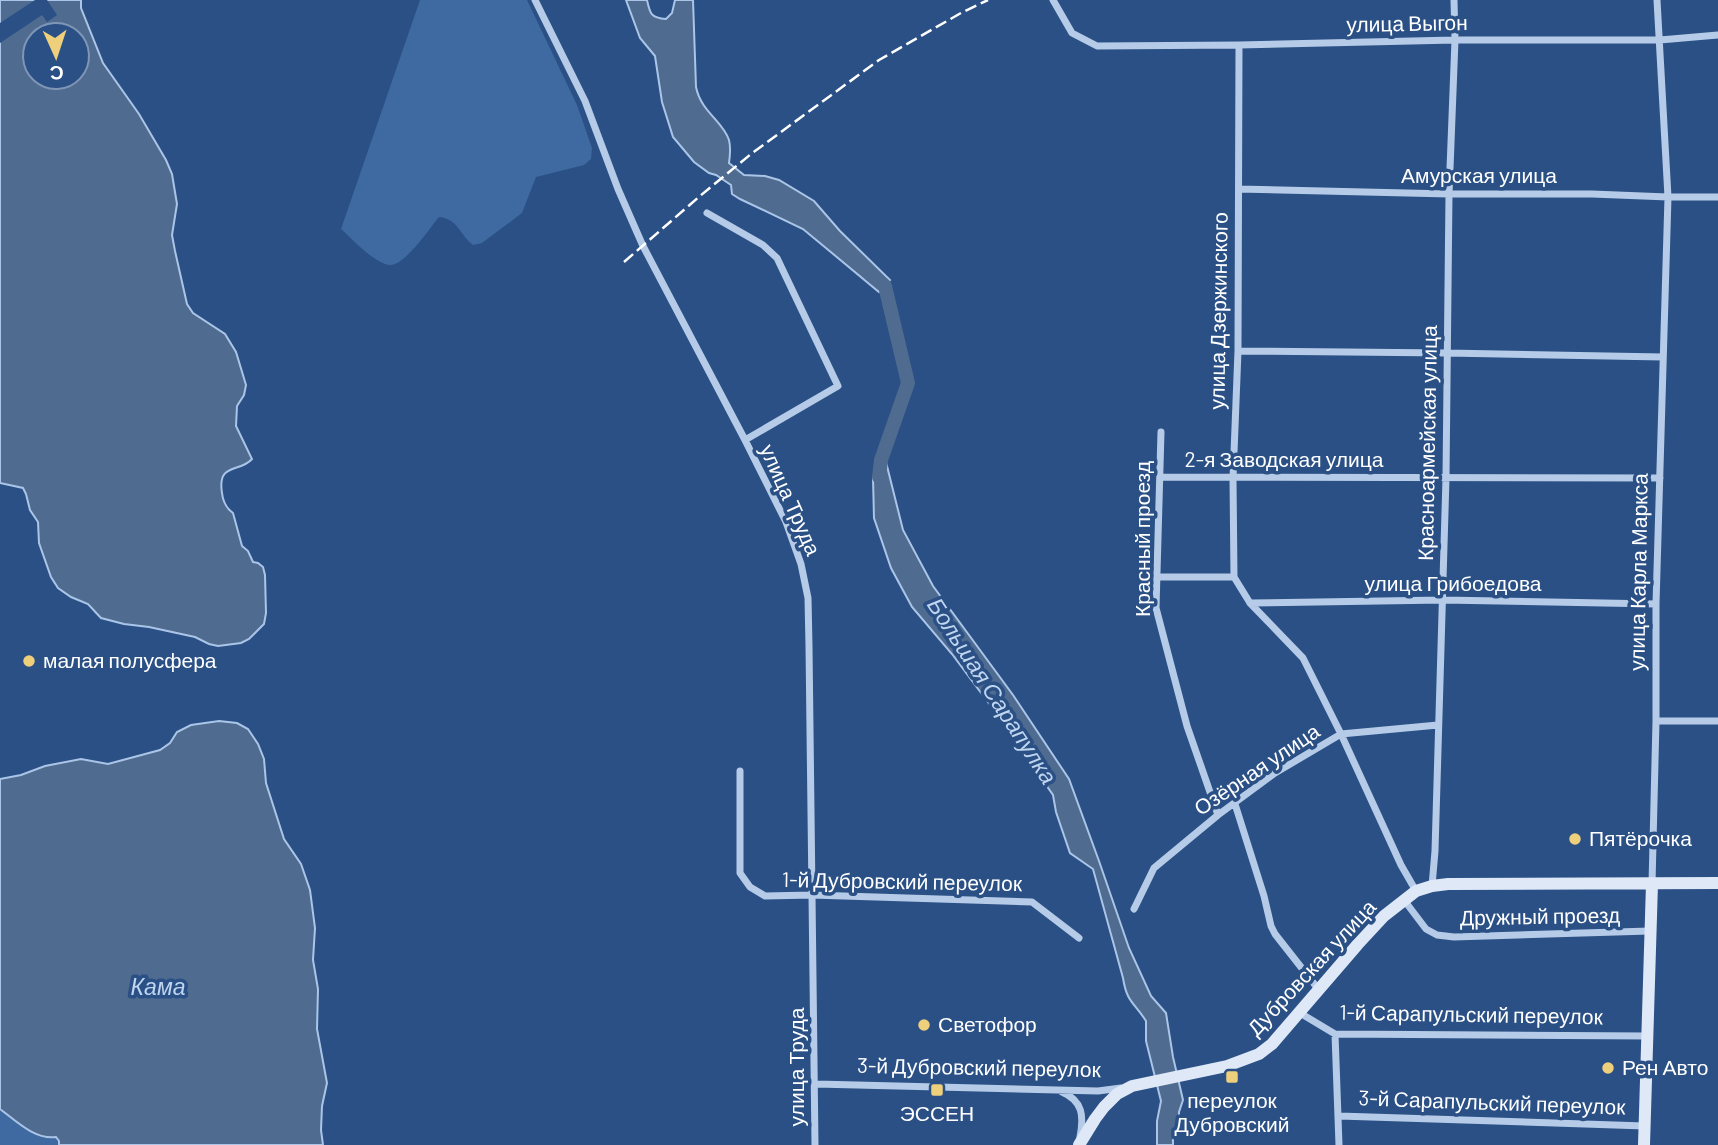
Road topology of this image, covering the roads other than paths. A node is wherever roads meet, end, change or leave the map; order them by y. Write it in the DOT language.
graph roads {
  1 [pos="535,0"];
  2 [pos="1053,0"];
  3 [pos="1454,0"];
  4 [pos="1657,0"];
  5 [pos="1718,35"];
  6 [pos="1455,40"];
  7 [pos="1660,40"];
  8 [pos="1239,46"];
  9 [pos="1239,189"];
  10 [pos="1449,194"];
  11 [pos="1668,197"];
  12 [pos="1718,197"];
  13 [pos="707,213"];
  14 [pos="1238,352"];
  15 [pos="1447,353"];
  16 [pos="1662,357"];
  17 [pos="1161,432"];
  18 [pos="745,440"];
  19 [pos="1160,477"];
  20 [pos="1233,478"];
  21 [pos="1446,478"];
  22 [pos="1660,478"];
  23 [pos="1158,577"];
  24 [pos="1234,577"];
  25 [pos="1443,600"];
  26 [pos="1250,603"];
  27 [pos="1657,604"];
  28 [pos="1656,721"];
  29 [pos="1718,721"];
  30 [pos="1438,725"];
  31 [pos="1341,734"];
  32 [pos="740,771"];
  33 [pos="1235,804"];
  34 [pos="1218,815"];
  35 [pos="1718,883"];
  36 [pos="1652,884"];
  37 [pos="1432,886"];
  38 [pos="1416,891"];
  39 [pos="812,895"];
  40 [pos="1405,900"];
  41 [pos="1134,909"];
  42 [pos="1650,931"];
  43 [pos="1079,938"];
  44 [pos="1319,990"];
  45 [pos="1300,1013"];
  46 [pos="1335,1034"];
  47 [pos="1647,1036"];
  48 [pos="816,1084"];
  49 [pos="1136,1085"];
  50 [pos="1054,1090"];
  51 [pos="1339,1116"];
  52 [pos="1645,1126"];
  53 [pos="1079,1143"];
  54 [pos="815,1145"];
  55 [pos="1339,1145"];
  56 [pos="1644,1145"];
  1 -- 18 [label="street, улица Труда"];
  2 -- 8 [label="street, улица Выгон"];
  3 -- 6 [label="street, Красноармейская улица"];
  4 -- 7 [label="street, улица Карла Маркса"];
  5 -- 7 [label="street, улица Выгон"];
  6 -- 7 [label="street, улица Выгон"];
  6 -- 8 [label="street, улица Выгон"];
  6 -- 10 [label="street, Красноармейская улица"];
  7 -- 11 [label="street, улица Карла Маркса"];
  8 -- 9 [label="street, улица Дзержинского"];
  9 -- 10 [label="street, Амурская улица"];
  9 -- 14 [label="street, улица Дзержинского"];
  10 -- 11 [label="street, Амурская улица"];
  10 -- 15 [label="street, Красноармейская улица"];
  11 -- 12 [label="street, Амурская улица"];
  11 -- 16 [label="street, улица Карла Маркса"];
  13 -- 18 [label="street"];
  14 -- 15 [label="street"];
  14 -- 20 [label="street, улица Дзержинского"];
  15 -- 16 [label="street"];
  15 -- 21 [label="street, Красноармейская улица"];
  16 -- 22 [label="street, улица Карла Маркса"];
  17 -- 19 [label="street, Красный проезд"];
  18 -- 39 [label="street, улица Труда"];
  19 -- 20 [label="street, 2-я Заводская улица"];
  19 -- 23 [label="street, Красный проезд"];
  20 -- 21 [label="street, 2-я Заводская улица"];
  20 -- 24 [label="street, улица Дзержинского"];
  21 -- 22 [label="street, 2-я Заводская улица"];
  21 -- 25 [label="street, Красноармейская улица"];
  22 -- 27 [label="street, улица Карла Маркса"];
  23 -- 24 [label="street"];
  23 -- 34 [label="street, Красный проезд"];
  24 -- 26 [label="street"];
  25 -- 26 [label="street, улица Грибоедова"];
  25 -- 27 [label="street, улица Грибоедова"];
  25 -- 30 [label="street, Красноармейская улица"];
  26 -- 31 [label="street"];
  27 -- 28 [label="street, улица Карла Маркса"];
  28 -- 29 [label="street"];
  28 -- 36 [label="street, улица Карла Маркса"];
  30 -- 31 [label="street, Озёрная улица"];
  30 -- 37 [label="street, Красноармейская улица"];
  31 -- 33 [label="street, Озёрная улица"];
  31 -- 38 [label="street"];
  32 -- 39 [label="street, 1-й Дубровский переулок"];
  33 -- 34 [label="street, Озёрная улица"];
  33 -- 44 [label="street"];
  34 -- 41 [label="street, Озёрная улица"];
  35 -- 36 [label="main road, Дубровская улица"];
  36 -- 37 [label="main road, Дубровская улица"];
  36 -- 42 [label="main road, улица Карла Маркса"];
  37 -- 38 [label="main road, Дубровская улица"];
  38 -- 40 [label="main road, Дубровская улица"];
  39 -- 43 [label="street, 1-й Дубровский переулок"];
  39 -- 48 [label="street, улица Труда"];
  40 -- 42 [label="street, Дружный проезд"];
  40 -- 44 [label="main road, Дубровская улица"];
  42 -- 47 [label="main road, улица Карла Маркса"];
  44 -- 45 [label="main road, Дубровская улица"];
  45 -- 46 [label="street, 1-й Сарапульский переулок"];
  45 -- 49 [label="main road, Дубровская улица"];
  46 -- 47 [label="street, 1-й Сарапульский переулок"];
  46 -- 51 [label="street"];
  47 -- 52 [label="main road, улица Карла Маркса"];
  48 -- 50 [label="street, 3-й Дубровский переулок"];
  48 -- 54 [label="street, улица Труда"];
  49 -- 50 [label="street, 3-й Дубровский переулок"];
  49 -- 53 [label="main road"];
  50 -- 53 [label="street"];
  51 -- 52 [label="street, 3-й Сарапульский переулок"];
  51 -- 55 [label="street"];
  52 -- 56 [label="main road, улица Карла Маркса"];
}
